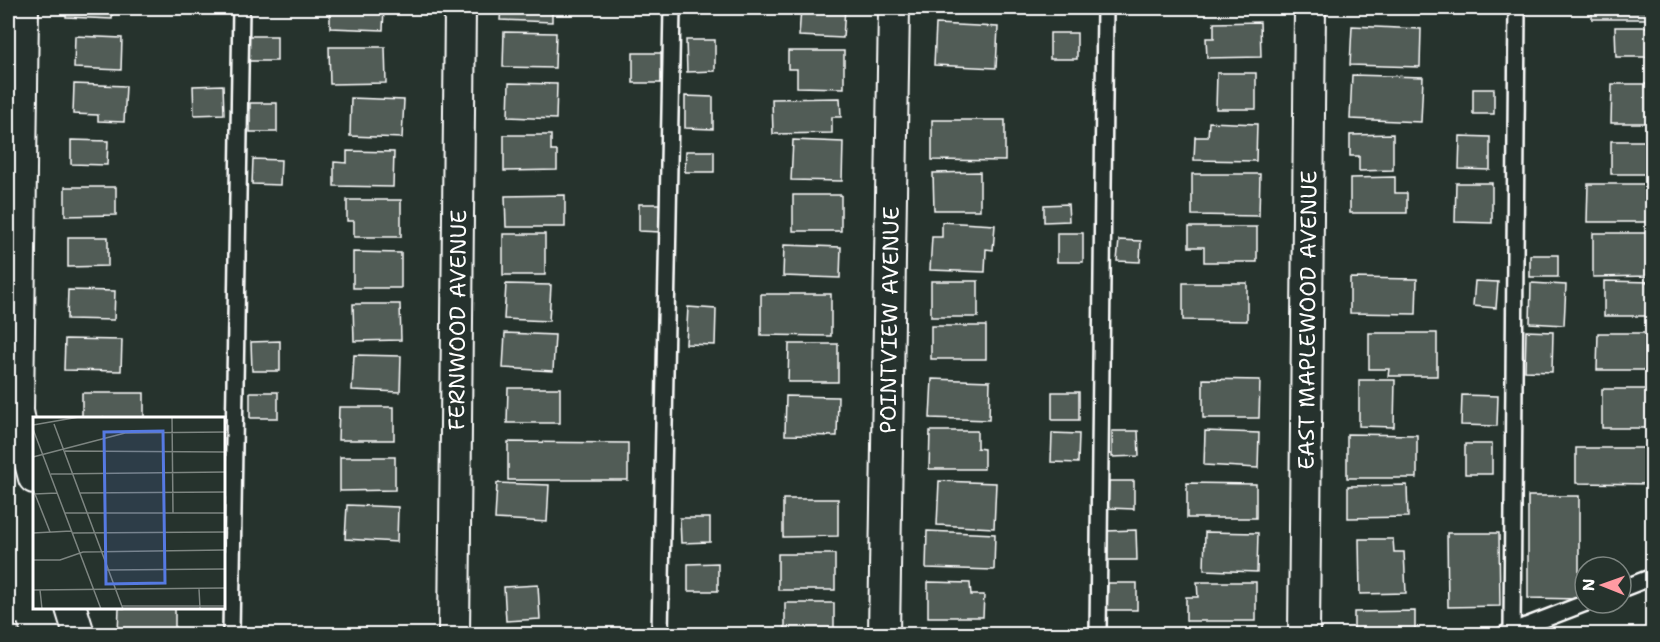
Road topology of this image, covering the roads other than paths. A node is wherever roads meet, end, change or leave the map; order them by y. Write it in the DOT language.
graph roads {
  1 [pos="23,8"];
  2 [pos="241,8"];
  3 [pos="460,8"];
  4 [pos="672,8"];
  5 [pos="894,8"];
  6 [pos="1105,8"];
  7 [pos="1310,8"];
  8 [pos="1517,8"];
  9 [pos="33,474"];
  10 [pos="1653,577"];
  11 [pos="1633,584"];
  12 [pos="1573,608"];
  13 [pos="71,609"];
  14 [pos="1508,633"];
  15 [pos="79,634"];
  16 [pos="231,634"];
  17 [pos="454,634"];
  18 [pos="660,634"];
  19 [pos="884,634"];
  20 [pos="1098,634"];
  21 [pos="1304,634"];
  1 -- 9 [label="street"];
  2 -- 16 [label="lane"];
  3 -- 17 [label="street, FERNWOOD AVENUE"];
  4 -- 18 [label="lane"];
  5 -- 19 [label="street, POINTVIEW AVENUE"];
  6 -- 20 [label="lane"];
  7 -- 21 [label="street, EAST MAPLEWOOD AVENUE"];
  8 -- 14 [label="lane"];
  10 -- 11 [label="lane"];
  12 -- 14 [label="lane"];
  13 -- 15 [label="street"];
}
